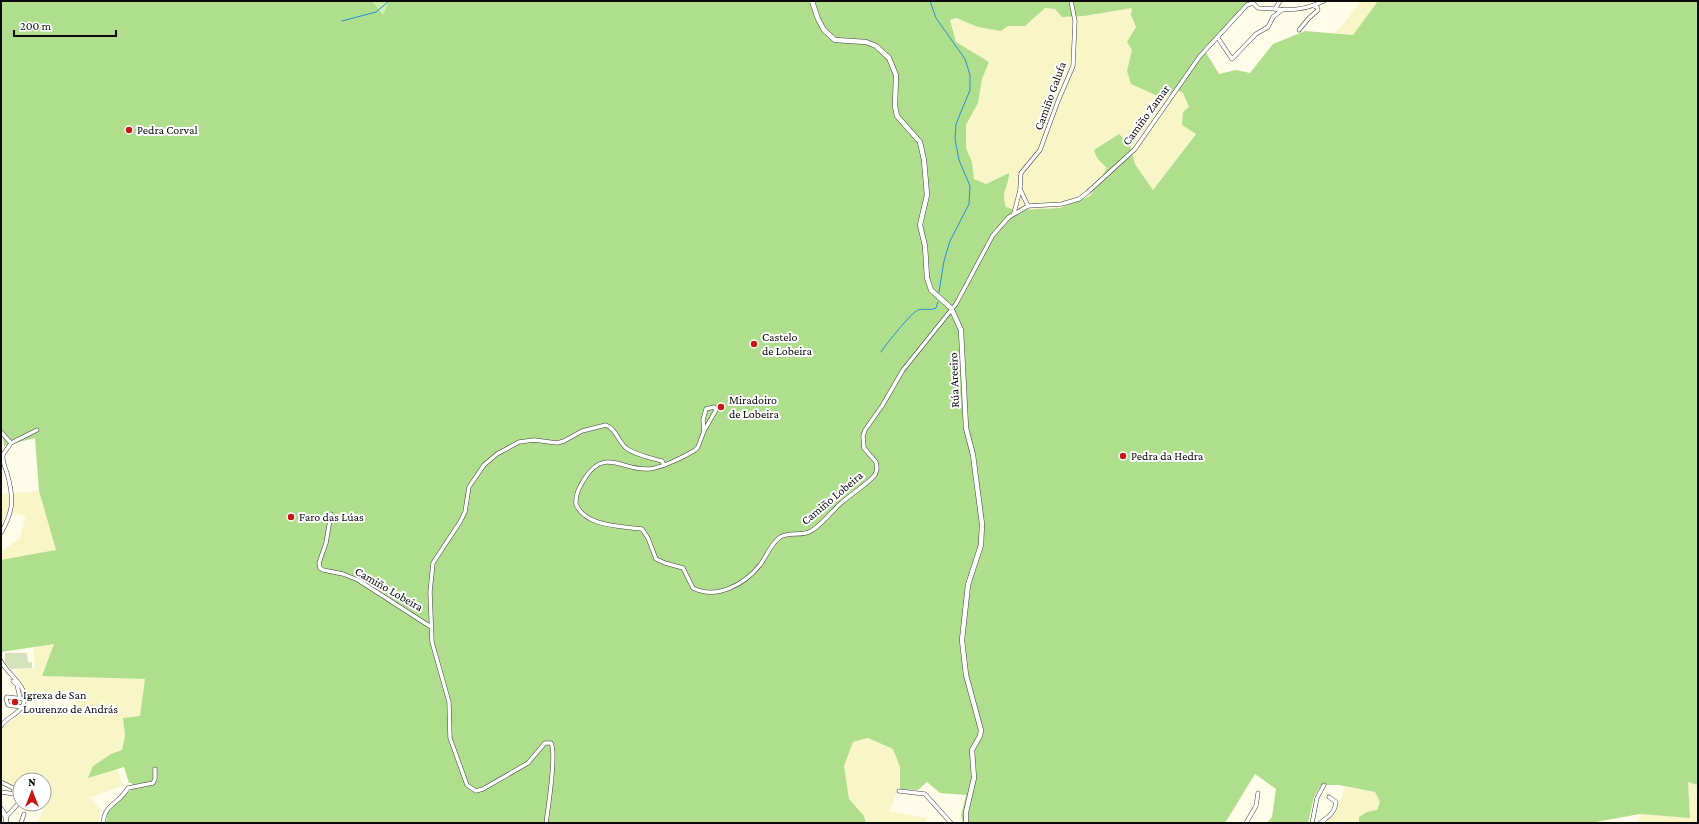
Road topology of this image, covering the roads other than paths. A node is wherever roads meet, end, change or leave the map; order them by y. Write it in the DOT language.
graph roads {
  1 [pos="812,1"];
  2 [pos="1071,1"];
  3 [pos="1280,1"];
  4 [pos="1324,1"];
  5 [pos="1253,2"];
  6 [pos="1314,6"];
  7 [pos="1275,9"];
  8 [pos="1282,10"];
  9 [pos="1299,30"];
  10 [pos="1218,38"];
  11 [pos="1020,189"];
  12 [pos="1028,206"];
  13 [pos="1014,213"];
  14 [pos="951,308"];
  15 [pos="37,430"];
  16 [pos="704,431"];
  17 [pos="1,432"];
  18 [pos="11,443"];
  19 [pos="2,456"];
  20 [pos="664,465"];
  21 [pos="331,514"];
  22 [pos="1,532"];
  23 [pos="431,627"];
  24 [pos="1,661"];
  25 [pos="13,681"];
  26 [pos="22,699"];
  27 [pos="22,707"];
  28 [pos="1,726"];
  29 [pos="155,769"];
  30 [pos="1,782"];
  31 [pos="1324,785"];
  32 [pos="12,789"];
  33 [pos="899,791"];
  34 [pos="1,792"];
  35 [pos="1258,793"];
  36 [pos="12,794"];
  37 [pos="1329,797"];
  38 [pos="1,809"];
  39 [pos="12,809"];
  40 [pos="24,814"];
  41 [pos="4,816"];
  42 [pos="6,823"];
  43 [pos="21,823"];
  44 [pos="103,823"];
  45 [pos="546,823"];
  46 [pos="951,823"];
  47 [pos="966,823"];
  48 [pos="1246,823"];
  49 [pos="1312,823"];
  50 [pos="1320,823"];
  1 -- 14 [label="street, Rúa Areeiro"];
  2 -- 11 [label="street, Camiño Galufa"];
  3 -- 7 [label="street"];
  4 -- 6 [label="street"];
  5 -- 7 [label="street"];
  5 -- 10 [label="street, Camiño Zamar"];
  6 -- 8 [label="street"];
  6 -- 9 [label="street"];
  7 -- 8 [label="street"];
  8 -- 10 [label="street"];
  10 -- 12 [label="street, Camiño Zamar"];
  11 -- 12 [label="street"];
  11 -- 13 [label="street, Camiño Galufa"];
  12 -- 13 [label="street, Camiño Zamar"];
  13 -- 14 [label="street, Camiño Zamar"];
  14 -- 20 [label="street, Camiño Lobeira"];
  14 -- 47 [label="street, Rúa Areeiro"];
  15 -- 18 [label="street"];
  16 -- 16 [label="street, Camiño Lobeira"];
  16 -- 20 [label="street, Camiño Lobeira"];
  17 -- 18 [label="street"];
  18 -- 19 [label="street"];
  19 -- 22 [label="street"];
  20 -- 23 [label="street, Camiño Lobeira"];
  21 -- 23 [label="street, Camiño Lobeira"];
  23 -- 45 [label="street, Camiño Lobeira"];
  24 -- 26 [label="street"];
  25 -- 26 [label="street"];
  26 -- 27 [label="street"];
  26 -- 27 [label="street"];
  27 -- 28 [label="street"];
  29 -- 44 [label="street"];
  30 -- 32 [label="street"];
  31 -- 49 [label="street"];
  33 -- 46 [label="street"];
  34 -- 36 [label="street"];
  35 -- 48 [label="street"];
  37 -- 50 [label="street"];
  38 -- 41 [label="street"];
  39 -- 41 [label="street"];
  40 -- 43 [label="street"];
  41 -- 42 [label="street"];
}
